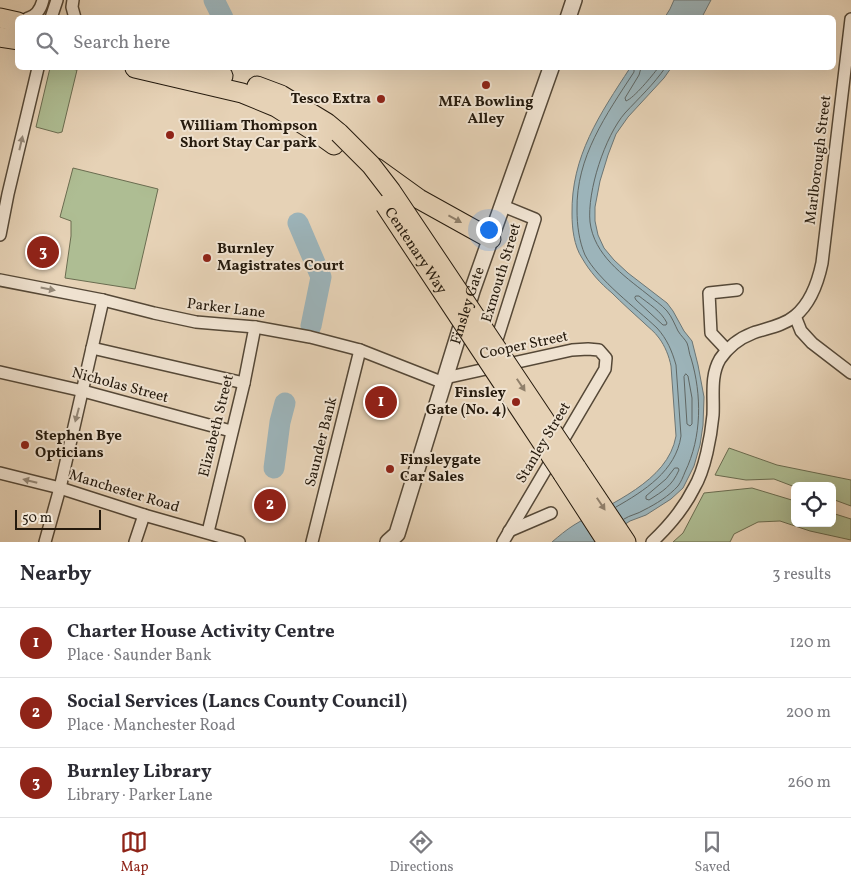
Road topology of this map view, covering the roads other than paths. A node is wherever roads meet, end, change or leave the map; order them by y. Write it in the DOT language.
graph roads {
  1 [pos="57,0"];
  2 [pos="73,0"];
  3 [pos="574,0"];
  4 [pos="52,15"];
  5 [pos="74,15"];
  6 [pos="569,15"];
  7 [pos="851,19"];
  8 [pos="12,27"];
  9 [pos="15,40"];
  10 [pos="30,70"];
  11 [pos="38,70"];
  12 [pos="144,70"];
  13 [pos="201,70"];
  14 [pos="550,70"];
  15 [pos="33,94"];
  16 [pos="337,139"];
  17 [pos="371,164"];
  18 [pos="4,193"];
  19 [pos="503,206"];
  20 [pos="0,235"];
  21 [pos="490,239"];
  22 [pos="0,280"];
  23 [pos="736,290"];
  24 [pos="103,300"];
  25 [pos="795,316"];
  26 [pos="255,326"];
  27 [pos="92,348"];
  28 [pos="360,350"];
  29 [pos="727,350"];
  30 [pos="606,358"];
  31 [pos="487,369"];
  32 [pos="0,372"];
  33 [pos="851,373"];
  34 [pos="444,380"];
  35 [pos="244,383"];
  36 [pos="83,391"];
  37 [pos="231,431"];
  38 [pos="0,473"];
  39 [pos="60,488"];
  40 [pos="550,513"];
  41 [pos="144,515"];
  42 [pos="509,531"];
  43 [pos="208,532"];
  44 [pos="394,539"];
  45 [pos="45,542"];
  46 [pos="135,542"];
  47 [pos="239,542"];
  48 [pos="312,542"];
  49 [pos="503,542"];
  50 [pos="607,542"];
  51 [pos="626,542"];
  52 [pos="652,542"];
  1 -- 4 [label="street"];
  2 -- 5 [label="street"];
  3 -- 6 [label="street"];
  7 -- 25 [label="street, Marlborough Street"];
  8 -- 9 [label="street"];
  10 -- 15 [label="street"];
  11 -- 15 [label="street"];
  12 -- 16 [label="main road, Centenary Way"];
  13 -- 16 [label="main road, Centenary Way"];
  14 -- 19 [label="street, Finsley Gate"];
  18 -- 15 [label="street, one-way"];
  16 -- 17 [label="main road, Centenary Way, bridge"];
  16 -- 50 [label="main road, Centenary Way, bridge"];
  17 -- 21 [label="main road, one-way"];
  17 -- 51 [label="main road, Centenary Way, one-way, bridge"];
  18 -- 20 [label="street"];
  19 -- 21 [label="street, Finsley Gate"];
  19 -- 31 [label="street, Exmouth Street"];
  21 -- 34 [label="street, Finsley Gate"];
  22 -- 24 [label="street, Parker Lane, one-way"];
  23 -- 29 [label="street"];
  24 -- 26 [label="street, Parker Lane"];
  24 -- 27 [label="street"];
  25 -- 29 [label="street"];
  25 -- 33 [label="street"];
  26 -- 28 [label="street, Parker Lane"];
  26 -- 35 [label="street, Elizabeth Street"];
  27 -- 35 [label="street"];
  27 -- 36 [label="street"];
  28 -- 34 [label="street, Parker Lane"];
  28 -- 48 [label="street, Saunder Bank"];
  29 -- 52 [label="street"];
  30 -- 31 [label="street, Cooper Street"];
  30 -- 42 [label="street, Stanley Street"];
  31 -- 34 [label="street, Cooper Street"];
  32 -- 36 [label="street, Nicholas Street"];
  34 -- 44 [label="street, Finsley Gate"];
  35 -- 37 [label="street, Elizabeth Street"];
  36 -- 37 [label="street, Nicholas Street"];
  36 -- 39 [label="street, one-way"];
  37 -- 43 [label="street, Elizabeth Street"];
  39 -- 38 [label="street, Manchester Road, one-way"];
  39 -- 41 [label="street, Manchester Road"];
  39 -- 45 [label="street"];
  40 -- 42 [label="street"];
  41 -- 43 [label="street, Manchester Road"];
  41 -- 46 [label="street"];
  42 -- 49 [label="street, Stanley Street"];
  43 -- 47 [label="street, Manchester Road"];
}
